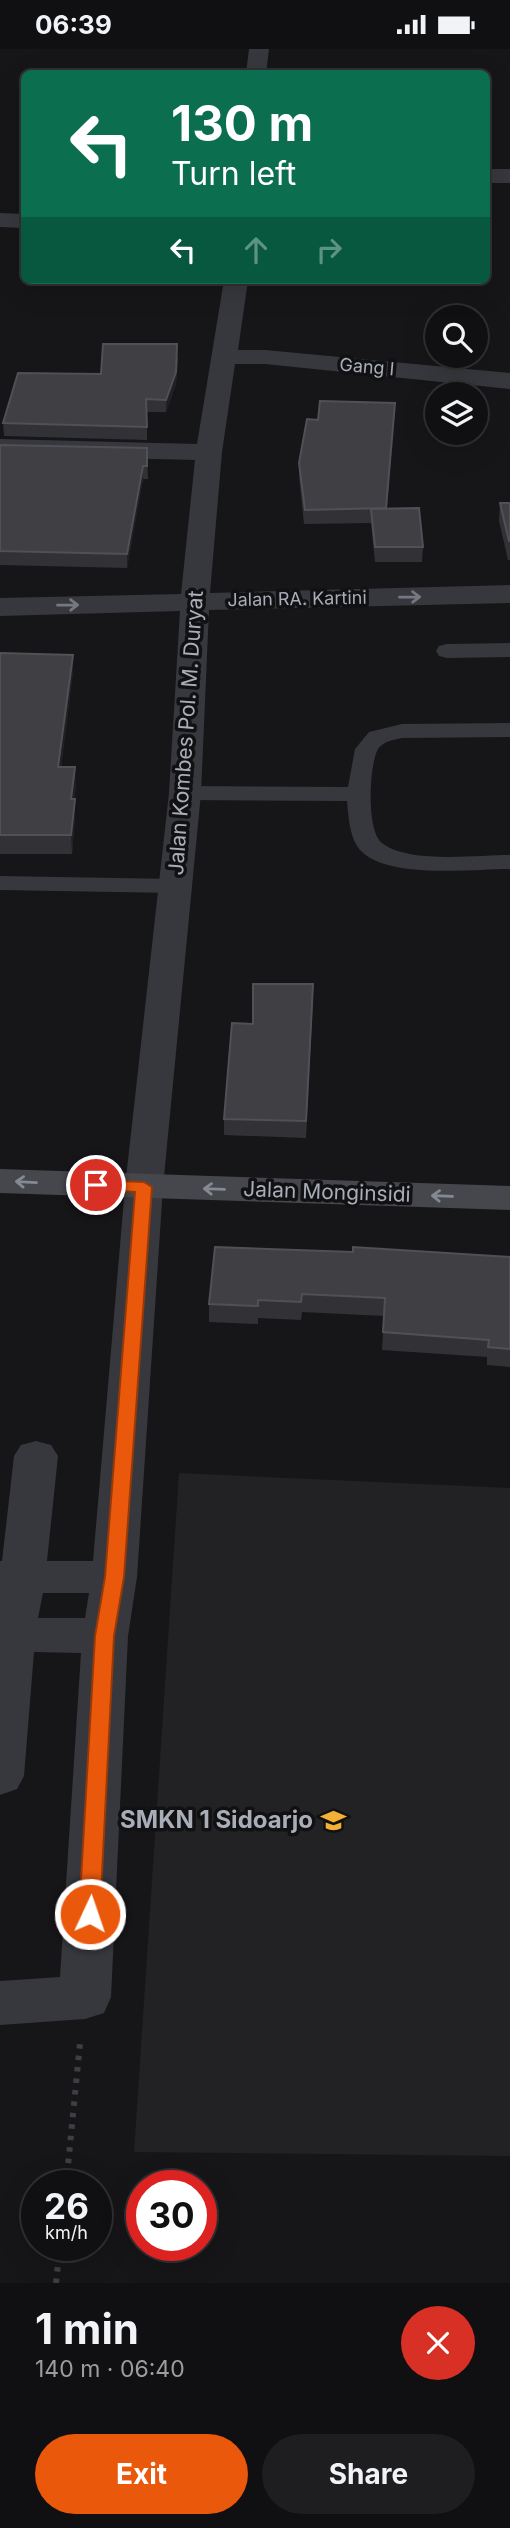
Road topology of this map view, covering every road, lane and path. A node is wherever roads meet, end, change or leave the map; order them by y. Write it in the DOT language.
graph roads {
  1 [pos="259,49"];
  2 [pos="256,70"];
  3 [pos="490,176"];
  4 [pos="510,176"];
  5 [pos="0,221"];
  6 [pos="21,221"];
  7 [pos="235,284"];
  8 [pos="224,357"];
  9 [pos="510,381"];
  10 [pos="0,447"];
  11 [pos="209,452"];
  12 [pos="510,594"];
  13 [pos="195,602"];
  14 [pos="0,607"];
  15 [pos="510,650"];
  16 [pos="447,651"];
  17 [pos="510,730"];
  18 [pos="185,793"];
  19 [pos="358,794"];
  20 [pos="510,862"];
  21 [pos="0,883"];
  22 [pos="176,885"];
  23 [pos="0,1181"];
  24 [pos="144,1187"];
  25 [pos="510,1198"];
  26 [pos="36,1456"];
  27 [pos="12,1576"];
  28 [pos="114,1577"];
  29 [pos="6,1634"];
  30 [pos="105,1636"];
  31 [pos="0,1776"];
  32 [pos="85,1997"];
  33 [pos="0,2003"];
  34 [pos="68,2170"];
  35 [pos="58,2261"];
  36 [pos="56,2283"];
  1 -- 2 [label="street"];
  3 -- 4 [label="street"];
  5 -- 6 [label="street"];
  7 -- 8 [label="street, Jalan Kombes Pol. M. Duryat"];
  8 -- 9 [label="street, Gang I"];
  8 -- 11 [label="street, Jalan Kombes Pol. M. Duryat"];
  10 -- 11 [label="street"];
  11 -- 13 [label="street, Jalan Kombes Pol. M. Duryat"];
  13 -- 12 [label="street, Jalan RA. Kartini, one-way"];
  14 -- 13 [label="street, Jalan RA. Kartini, one-way"];
  13 -- 18 [label="street, Jalan Kombes Pol. M. Duryat"];
  15 -- 16 [label="lane"];
  17 -- 19 [label="lane"];
  18 -- 19 [label="lane"];
  18 -- 22 [label="street, Jalan Kombes Pol. M. Duryat"];
  19 -- 20 [label="lane"];
  21 -- 22 [label="lane"];
  22 -- 24 [label="street, Jalan Kombes Pol. M. Duryat"];
  24 -- 23 [label="main road, Jalan Monginsidi, one-way"];
  25 -- 24 [label="main road, Jalan Monginsidi, one-way"];
  24 -- 28 [label="street, Jalan Kombes Pol. M. Duryat"];
  26 -- 27 [label="street"];
  27 -- 28 [label="street"];
  27 -- 29 [label="street"];
  28 -- 30 [label="street, Jalan Kombes Pol. M. Duryat"];
  29 -- 30 [label="street"];
  29 -- 31 [label="street"];
  30 -- 32 [label="street, Jalan Kombes Pol. M. Duryat"];
  32 -- 33 [label="street"];
  32 -- 34 [label="path"];
  35 -- 36 [label="path"];
}
